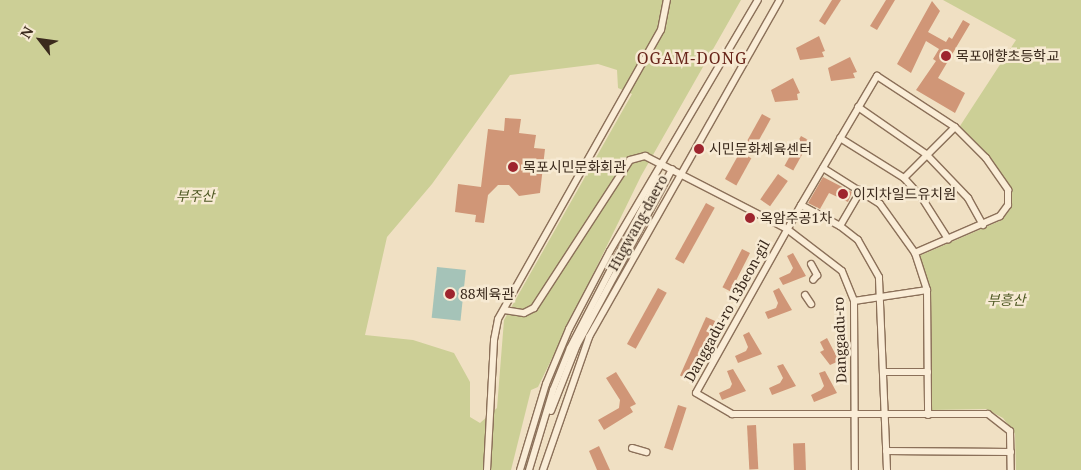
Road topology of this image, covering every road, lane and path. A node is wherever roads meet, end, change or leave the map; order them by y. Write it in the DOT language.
graph roads {
  1 [pos="667,0"];
  2 [pos="758,0"];
  3 [pos="780,0"];
  4 [pos="858,107"];
  5 [pos="955,127"];
  6 [pos="840,138"];
  7 [pos="926,154"];
  8 [pos="662,165"];
  9 [pos="823,168"];
  10 [pos="672,169"];
  11 [pos="680,173"];
  12 [pos="904,178"];
  13 [pos="861,190"];
  14 [pos="801,205"];
  15 [pos="983,225"];
  16 [pos="840,226"];
  17 [pos="787,229"];
  18 [pos="948,239"];
  19 [pos="915,253"];
  20 [pos="811,264"];
  21 [pos="813,280"];
  22 [pos="927,290"];
  23 [pos="805,295"];
  24 [pos="882,297"];
  25 [pos="854,301"];
  26 [pos="811,304"];
  27 [pos="504,310"];
  28 [pos="885,372"];
  29 [pos="928,372"];
  30 [pos="928,415"];
  31 [pos="854,416"];
  32 [pos="885,416"];
  33 [pos="632,448"];
  34 [pos="886,450"];
  35 [pos="646,452"];
  36 [pos="1011,452"];
  37 [pos="487,470"];
  38 [pos="520,470"];
  39 [pos="529,470"];
  40 [pos="534,470"];
  41 [pos="542,470"];
  42 [pos="855,470"];
  43 [pos="887,470"];
  44 [pos="1011,470"];
  1 -- 27 [label="street"];
  2 -- 8 [label="street, Hugwang-daero"];
  3 -- 11 [label="street, Hugwang-daero"];
  4 -- 5 [label="street"];
  4 -- 6 [label="street"];
  4 -- 7 [label="street"];
  5 -- 7 [label="street"];
  5 -- 15 [label="street"];
  6 -- 9 [label="street"];
  6 -- 12 [label="street"];
  7 -- 12 [label="street"];
  7 -- 15 [label="street"];
  8 -- 10 [label="street, Danggadu-ro"];
  8 -- 27 [label="street, Danggadu-ro"];
  8 -- 38 [label="street, Hugwang-daero"];
  8 -- 39 [label="street, Hugwang-daero"];
  9 -- 13 [label="street"];
  9 -- 14 [label="street"];
  10 -- 11 [label="street, Danggadu-ro"];
  10 -- 40 [label="street, Hugwang-daero"];
  11 -- 17 [label="street, Danggadu-ro"];
  11 -- 41 [label="street, Hugwang-daero"];
  12 -- 18 [label="street"];
  13 -- 16 [label="street"];
  13 -- 19 [label="street"];
  14 -- 16 [label="street"];
  14 -- 17 [label="street"];
  15 -- 18 [label="street"];
  16 -- 24 [label="street"];
  17 -- 25 [label="street, Danggadu-ro"];
  17 -- 31 [label="street, Danggadu-ro 13beon-gil"];
  18 -- 19 [label="street"];
  19 -- 22 [label="street"];
  20 -- 21 [label="street"];
  22 -- 24 [label="street"];
  22 -- 29 [label="street"];
  23 -- 26 [label="street"];
  24 -- 25 [label="street"];
  24 -- 28 [label="street"];
  25 -- 31 [label="street, Danggadu-ro"];
  27 -- 37 [label="street"];
  28 -- 29 [label="street"];
  28 -- 32 [label="street"];
  29 -- 30 [label="street"];
  30 -- 32 [label="street"];
  30 -- 36 [label="street"];
  31 -- 32 [label="street"];
  31 -- 42 [label="street, Danggadu-ro"];
  32 -- 34 [label="street"];
  33 -- 35 [label="street"];
  34 -- 36 [label="street"];
  34 -- 43 [label="street"];
  36 -- 44 [label="street"];
}
